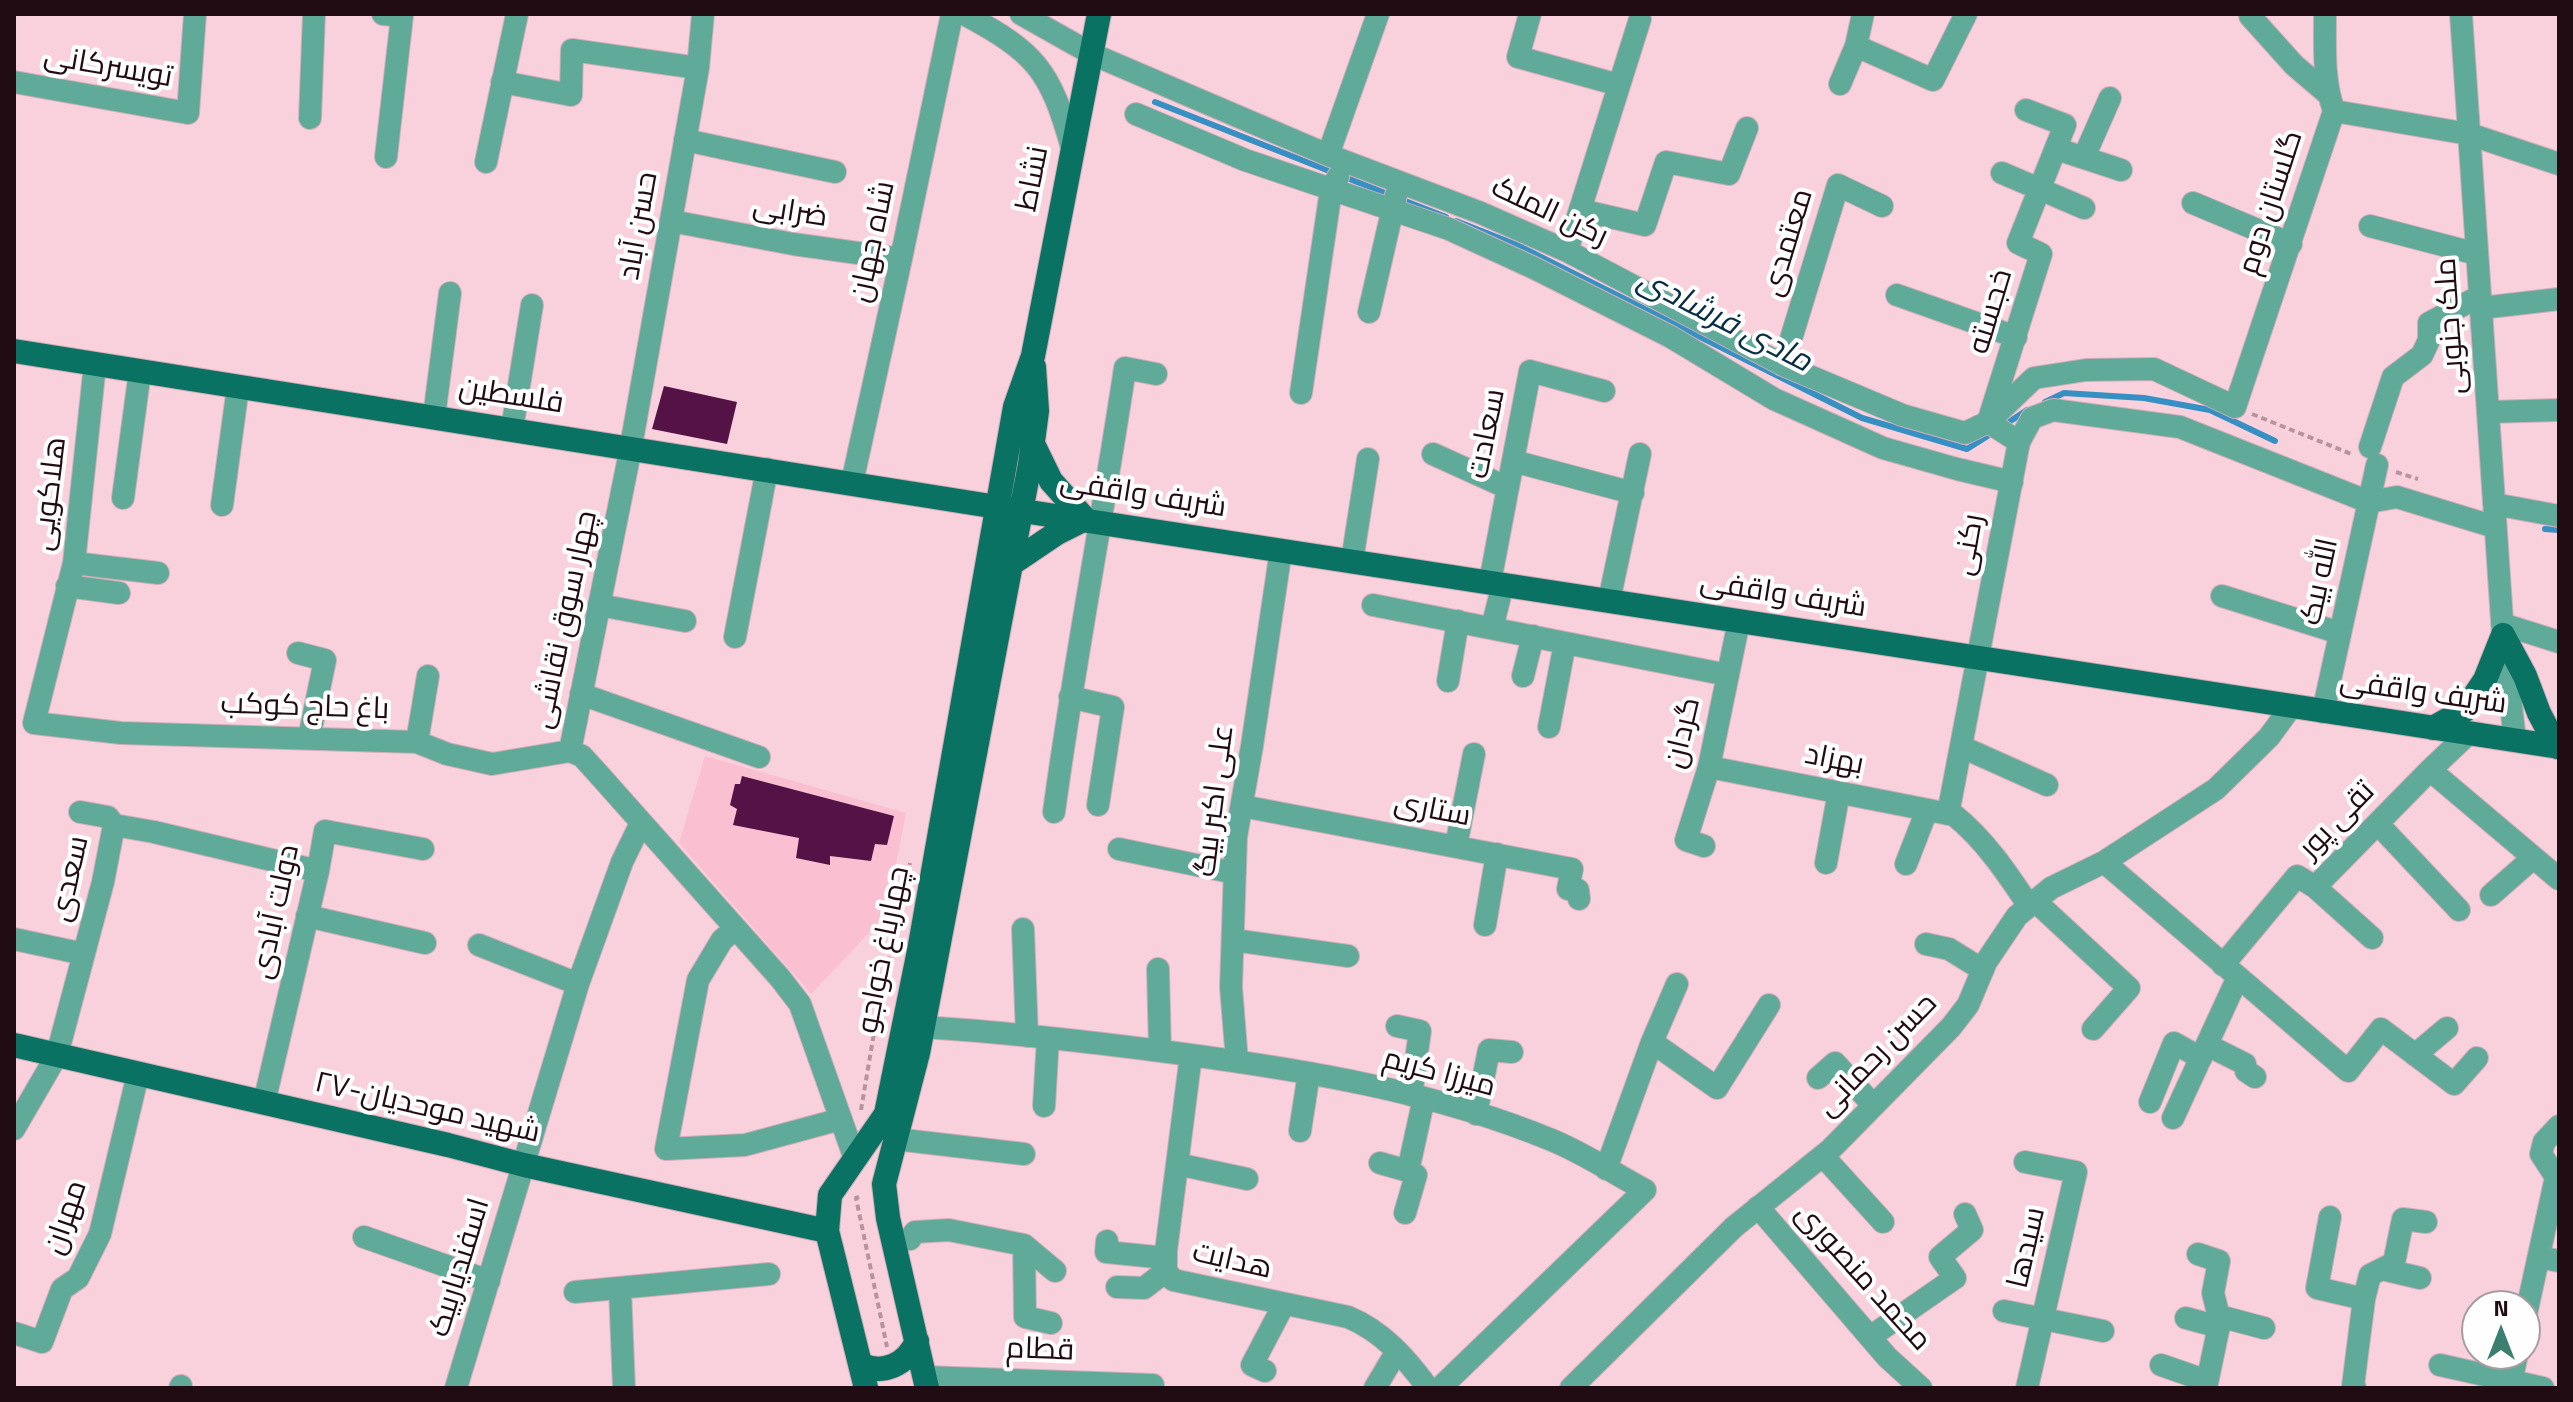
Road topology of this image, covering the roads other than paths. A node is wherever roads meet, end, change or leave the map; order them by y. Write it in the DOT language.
graph roads {
  1 [pos="195,14"];
  2 [pos="314,14"];
  3 [pos="383,14"];
  4 [pos="517,14"];
  5 [pos="703,14"];
  6 [pos="952,14"];
  7 [pos="964,14"];
  8 [pos="1021,14"];
  9 [pos="1099,14"];
  10 [pos="1378,14"];
  11 [pos="1530,14"];
  12 [pos="1863,14"];
  13 [pos="1966,14"];
  14 [pos="2325,14"];
  15 [pos="2461,14"];
  16 [pos="2250,16"];
  17 [pos="1640,19"];
  18 [pos="1856,46"];
  19 [pos="1092,54"];
  20 [pos="698,68"];
  21 [pos="14,82"];
  22 [pos="502,82"];
  23 [pos="1840,84"];
  24 [pos="1619,85"];
  25 [pos="2110,98"];
  26 [pos="2331,102"];
  27 [pos="2026,110"];
  28 [pos="1136,114"];
  29 [pos="310,118"];
  30 [pos="1747,128"];
  31 [pos="2469,134"];
  32 [pos="685,140"];
  33 [pos="1072,148"];
  34 [pos="2057,149"];
  35 [pos="386,157"];
  36 [pos="2084,157"];
  37 [pos="1337,159"];
  38 [pos="486,162"];
  39 [pos="2559,164"];
  40 [pos="2121,170"];
  41 [pos="835,172"];
  42 [pos="2002,173"];
  43 [pos="1400,183"];
  44 [pos="2040,188"];
  45 [pos="1331,190"];
  46 [pos="2193,203"];
  47 [pos="1882,206"];
  48 [pos="2084,208"];
  49 [pos="1392,210"];
  50 [pos="1580,210"];
  51 [pos="1494,219"];
  52 [pos="671,221"];
  53 [pos="2370,226"];
  54 [pos="1480,243"];
  55 [pos="2291,244"];
  56 [pos="1567,251"];
  57 [pos="2477,254"];
  58 [pos="901,259"];
  59 [pos="450,293"];
  60 [pos="1897,295"];
  61 [pos="2559,299"];
  62 [pos="2480,302"];
  63 [pos="532,305"];
  64 [pos="1369,312"];
  65 [pos="2016,337"];
  66 [pos="14,353"];
  67 [pos="1033,356"];
  68 [pos="95,364"];
  69 [pos="1783,365"];
  70 [pos="140,373"];
  71 [pos="1156,374"];
  72 [pos="238,388"];
  73 [pos="1604,391"];
  74 [pos="1301,393"];
  75 [pos="2559,410"];
  76 [pos="2488,412"];
  77 [pos="1902,415"];
  78 [pos="434,417"];
  79 [pos="1988,422"];
  80 [pos="512,429"];
  81 [pos="2019,442"];
  82 [pos="1033,444"];
  83 [pos="631,450"];
  84 [pos="1890,450"];
  85 [pos="1433,454"];
  86 [pos="1640,454"];
  87 [pos="1368,459"];
  88 [pos="1513,461"];
  89 [pos="766,472"];
  90 [pos="2012,482"];
  91 [pos="852,483"];
  92 [pos="1508,488"];
  93 [pos="1633,493"];
  94 [pos="123,498"];
  95 [pos="2369,502"];
  96 [pos="2494,504"];
  97 [pos="222,505"];
  98 [pos="1009,508"];
  99 [pos="2559,516"];
  100 [pos="1094,521"];
  101 [pos="2495,527"];
  102 [pos="1281,550"];
  103 [pos="1352,561"];
  104 [pos="74,563"];
  105 [pos="1011,564"];
  106 [pos="158,573"];
  107 [pos="1496,583"];
  108 [pos="67,586"];
  109 [pos="119,593"];
  110 [pos="2222,596"];
  111 [pos="1609,601"];
  112 [pos="599,605"];
  113 [pos="1373,605"];
  114 [pos="685,621"];
  115 [pos="1458,621"];
  116 [pos="1739,621"];
  117 [pos="1492,628"];
  118 [pos="2502,629"];
  119 [pos="2340,633"];
  120 [pos="1533,636"];
  121 [pos="735,637"];
  122 [pos="2559,642"];
  123 [pos="1565,643"];
  124 [pos="298,653"];
  125 [pos="1980,659"];
  126 [pos="1728,675"];
  127 [pos="428,676"];
  128 [pos="1523,676"];
  129 [pos="1448,681"];
  130 [pos="581,694"];
  131 [pos="1070,697"];
  132 [pos="2291,707"];
  133 [pos="2323,712"];
  134 [pos="34,723"];
  135 [pos="1549,727"];
  136 [pos="2433,728"];
  137 [pos="2469,733"];
  138 [pos="309,738"];
  139 [pos="2505,738"];
  140 [pos="417,742"];
  141 [pos="1962,747"];
  142 [pos="2558,747"];
  143 [pos="570,751"];
  144 [pos="1474,754"];
  145 [pos="759,757"];
  146 [pos="1709,767"];
  147 [pos="2430,770"];
  148 [pos="2047,785"];
  149 [pos="1839,792"];
  150 [pos="1098,805"];
  151 [pos="1242,806"];
  152 [pos="80,812"];
  153 [pos="1054,812"];
  154 [pos="1938,812"];
  155 [pos="641,823"];
  156 [pos="2378,824"];
  157 [pos="114,825"];
  158 [pos="1456,846"];
  159 [pos="1704,846"];
  160 [pos="423,849"];
  161 [pos="1119,849"];
  162 [pos="1497,854"];
  163 [pos="2533,858"];
  164 [pos="2104,862"];
  165 [pos="1826,863"];
  166 [pos="1906,864"];
  167 [pos="318,871"];
  168 [pos="1235,873"];
  169 [pos="2559,879"];
  170 [pos="2315,887"];
  171 [pos="2491,895"];
  172 [pos="1579,899"];
  173 [pos="2032,904"];
  174 [pos="2459,910"];
  175 [pos="307,916"];
  176 [pos="1485,925"];
  177 [pos="735,929"];
  178 [pos="1023,929"];
  179 [pos="2372,938"];
  180 [pos="14,939"];
  181 [pos="1233,940"];
  182 [pos="425,943"];
  183 [pos="1926,944"];
  184 [pos="479,945"];
  185 [pos="84,954"];
  186 [pos="1348,956"];
  187 [pos="1158,969"];
  188 [pos="1983,970"];
  189 [pos="2231,971"];
  190 [pos="578,984"];
  191 [pos="1677,984"];
  192 [pos="1769,1005"];
  193 [pos="1397,1026"];
  194 [pos="922,1027"];
  195 [pos="2447,1028"];
  196 [pos="2093,1029"];
  197 [pos="1037,1037"];
  198 [pos="1652,1042"];
  199 [pos="14,1045"];
  200 [pos="1160,1051"];
  201 [pos="1512,1052"];
  202 [pos="2204,1052"];
  203 [pos="57,1055"];
  204 [pos="1191,1055"];
  205 [pos="2415,1055"];
  206 [pos="2477,1058"];
  207 [pos="1237,1061"];
  208 [pos="1309,1073"];
  209 [pos="138,1074"];
  210 [pos="2255,1077"];
  211 [pos="1818,1078"];
  212 [pos="1418,1097"];
  213 [pos="2150,1102"];
  214 [pos="264,1103"];
  215 [pos="1873,1105"];
  216 [pos="1044,1106"];
  217 [pos="1476,1114"];
  218 [pos="850,1116"];
  219 [pos="2173,1118"];
  220 [pos="2559,1126"];
  221 [pos="14,1129"];
  222 [pos="1300,1131"];
  223 [pos="895,1139"];
  224 [pos="1024,1154"];
  225 [pos="1823,1156"];
  226 [pos="2025,1162"];
  227 [pos="1380,1163"];
  228 [pos="1177,1164"];
  229 [pos="524,1165"];
  230 [pos="850,1167"];
  231 [pos="1606,1169"];
  232 [pos="1408,1171"];
  233 [pos="1247,1179"];
  234 [pos="884,1190"];
  235 [pos="1758,1207"];
  236 [pos="1405,1213"];
  237 [pos="1965,1214"];
  238 [pos="2330,1217"];
  239 [pos="1883,1222"];
  240 [pos="2426,1222"];
  241 [pos="827,1231"];
  242 [pos="364,1237"];
  243 [pos="894,1241"];
  244 [pos="1107,1241"];
  245 [pos="1024,1245"];
  246 [pos="2198,1254"];
  247 [pos="2549,1259"];
  248 [pos="1166,1264"];
  249 [pos="2382,1269"];
  250 [pos="1055,1271"];
  251 [pos="769,1274"];
  252 [pos="2420,1278"];
  253 [pos="489,1281"];
  254 [pos="1117,1287"];
  255 [pos="620,1289"];
  256 [pos="2537,1290"];
  257 [pos="575,1292"];
  258 [pos="2364,1299"];
  259 [pos="1297,1300"];
  260 [pos="2004,1311"];
  261 [pos="2043,1317"];
  262 [pos="2186,1318"];
  263 [pos="2219,1321"];
  264 [pos="1051,1323"];
  265 [pos="2264,1328"];
  266 [pos="2103,1331"];
  267 [pos="14,1333"];
  268 [pos="1870,1337"];
  269 [pos="917,1341"];
  270 [pos="1397,1351"];
  271 [pos="860,1364"];
  272 [pos="2161,1365"];
  273 [pos="2440,1365"];
  274 [pos="1265,1371"];
  275 [pos="926,1382"];
  276 [pos="2207,1384"];
  277 [pos="1153,1385"];
  278 [pos="2510,1385"];
  279 [pos="456,1388"];
  280 [pos="624,1388"];
  281 [pos="866,1388"];
  282 [pos="1375,1388"];
  283 [pos="1428,1388"];
  284 [pos="1440,1388"];
  285 [pos="1571,1388"];
  286 [pos="1921,1388"];
  287 [pos="2027,1388"];
  288 [pos="2355,1388"];
  289 [pos="2543,1388"];
  1 -- 21 [label="street, تویسرکانی"];
  2 -- 29 [label="street"];
  3 -- 35 [label="street"];
  4 -- 22 [label="street"];
  5 -- 20 [label="street, حسن آباد"];
  6 -- 58 [label="street, شاه جهان"];
  7 -- 33 [label="street"];
  8 -- 19 [label="street, رکن الملک"];
  9 -- 19 [label="main road, نشاط"];
  10 -- 37 [label="street"];
  11 -- 24 [label="street"];
  12 -- 18 [label="street"];
  13 -- 18 [label="street"];
  14 -- 26 [label="street, گلستان دوم"];
  15 -- 31 [label="street, ملک جنوبی"];
  16 -- 26 [label="street"];
  17 -- 24 [label="street"];
  18 -- 23 [label="street"];
  19 -- 33 [label="main road, نشاط"];
  19 -- 37 [label="street, رکن الملک"];
  20 -- 22 [label="street"];
  20 -- 32 [label="street, حسن آباد"];
  22 -- 38 [label="street"];
  24 -- 50 [label="street"];
  25 -- 36 [label="street"];
  26 -- 31 [label="street"];
  26 -- 55 [label="street, گلستان دوم"];
  27 -- 34 [label="street"];
  28 -- 45 [label="street, رکن الملک"];
  30 -- 50 [label="street"];
  31 -- 39 [label="street"];
  31 -- 57 [label="street, ملک جنوبی"];
  32 -- 41 [label="street"];
  32 -- 52 [label="street, حسن آباد"];
  33 -- 67 [label="main road, نشاط"];
  34 -- 36 [label="street"];
  34 -- 44 [label="street, خجسته"];
  36 -- 40 [label="street"];
  37 -- 43 [label="street, رکن الملک"];
  37 -- 45 [label="street"];
  42 -- 44 [label="street"];
  43 -- 49 [label="street"];
  43 -- 51 [label="street, رکن الملک"];
  44 -- 48 [label="street"];
  44 -- 65 [label="street, خجسته"];
  45 -- 49 [label="street, رکن الملک"];
  45 -- 74 [label="street"];
  46 -- 55 [label="street"];
  47 -- 69 [label="street, معتمدی"];
  49 -- 54 [label="street, رکن الملک"];
  49 -- 64 [label="street"];
  50 -- 56 [label="street"];
  51 -- 54 [label="street"];
  51 -- 56 [label="street, رکن الملک"];
  52 -- 58 [label="street, ضرابی"];
  52 -- 83 [label="street, حسن آباد"];
  53 -- 57 [label="street"];
  54 -- 84 [label="street, رکن الملک"];
  55 -- 79 [label="street, گلستان دوم"];
  56 -- 69 [label="street, رکن الملک"];
  57 -- 62 [label="street, ملک جنوبی"];
  58 -- 91 [label="street, شاه جهان"];
  59 -- 78 [label="street"];
  60 -- 65 [label="street"];
  61 -- 62 [label="street"];
  62 -- 76 [label="street, ملک جنوبی"];
  62 -- 95 [label="street, الله بیک"];
  63 -- 80 [label="street"];
  65 -- 79 [label="street, خجسته"];
  66 -- 68 [label="main road, فلسطین"];
  66 -- 70 [label="street"];
  67 -- 82 [label="main road, نشاط"];
  67 -- 98 [label="main road, نشاط"];
  68 -- 70 [label="main road, فلسطین"];
  68 -- 104 [label="street, هلاکویی"];
  69 -- 77 [label="street, رکن الملک"];
  70 -- 72 [label="main road, فلسطین"];
  70 -- 94 [label="street"];
  71 -- 100 [label="street"];
  72 -- 78 [label="main road, فلسطین"];
  72 -- 83 [label="street"];
  72 -- 97 [label="street"];
  73 -- 88 [label="street, سعادت"];
  75 -- 76 [label="street"];
  76 -- 96 [label="street, ملک جنوبی"];
  77 -- 79 [label="street, رکن الملک"];
  77 -- 84 [label="street"];
  78 -- 80 [label="main road, فلسطین"];
  79 -- 81 [label="street"];
  80 -- 83 [label="main road, فلسطین"];
  81 -- 90 [label="street, رکنی"];
  81 -- 95 [label="street"];
  82 -- 98 [label="main road, نشاط"];
  82 -- 100 [label="main road"];
  83 -- 89 [label="main road, فلسطین"];
  83 -- 112 [label="street, چهار سوق نقاشی"];
  84 -- 90 [label="street, رکن الملک"];
  85 -- 92 [label="street"];
  86 -- 93 [label="street"];
  87 -- 103 [label="street"];
  88 -- 92 [label="street, سعادت"];
  88 -- 93 [label="street"];
  89 -- 91 [label="main road, فلسطین"];
  89 -- 98 [label="street"];
  89 -- 121 [label="street"];
  90 -- 125 [label="street, رکنی"];
  91 -- 98 [label="main road, فلسطین"];
  92 -- 107 [label="street, سعادت"];
  93 -- 111 [label="street"];
  95 -- 101 [label="street"];
  95 -- 119 [label="street, الله بیک"];
  96 -- 99 [label="street"];
  96 -- 101 [label="street, ملک جنوبی"];
  98 -- 100 [label="main road, شریف واقفی"];
  98 -- 105 [label="main road, چهارباغ خواجو"];
  98 -- 230 [label="main road, چهارباغ خواجو"];
  100 -- 102 [label="main road, شریف واقفی"];
  100 -- 105 [label="main road"];
  100 -- 131 [label="street"];
  101 -- 118 [label="street, ملک جنوبی"];
  102 -- 103 [label="main road, شریف واقفی"];
  102 -- 151 [label="street, علی اکبر بیگ"];
  103 -- 107 [label="main road, شریف واقفی"];
  104 -- 106 [label="street"];
  104 -- 108 [label="street, هلاکویی"];
  105 -- 194 [label="main road, چهارباغ خواجو"];
  107 -- 111 [label="main road, شریف واقفی"];
  107 -- 117 [label="street"];
  108 -- 109 [label="street"];
  108 -- 134 [label="street, هلاکویی"];
  110 -- 119 [label="street"];
  111 -- 116 [label="main road, شریف واقفی"];
  112 -- 114 [label="street"];
  112 -- 130 [label="street, چهار سوق نقاشی"];
  113 -- 115 [label="street"];
  115 -- 117 [label="street"];
  115 -- 129 [label="street"];
  116 -- 125 [label="main road, شریف واقفی"];
  116 -- 126 [label="street, گردان"];
  117 -- 120 [label="street"];
  118 -- 122 [label="street"];
  118 -- 136 [label="main road"];
  118 -- 139 [label="street, ملک جنوبی"];
  118 -- 142 [label="main road"];
  119 -- 133 [label="street, الله بیک"];
  120 -- 123 [label="street"];
  120 -- 128 [label="street"];
  123 -- 126 [label="street"];
  123 -- 135 [label="street"];
  124 -- 138 [label="street"];
  125 -- 132 [label="main road, شریف واقفی"];
  125 -- 141 [label="street"];
  126 -- 146 [label="street, گردان"];
  127 -- 140 [label="street"];
  130 -- 143 [label="street, چهار سوق نقاشی"];
  130 -- 145 [label="street"];
  131 -- 150 [label="street"];
  131 -- 153 [label="street"];
  132 -- 133 [label="main road, شریف واقفی"];
  132 -- 164 [label="street, حسن رحمانی"];
  133 -- 136 [label="main road, شریف واقفی"];
  134 -- 138 [label="street, باغ حاج کوکب"];
  136 -- 137 [label="main road, شریف واقفی"];
  137 -- 139 [label="main road, شریف واقفی"];
  137 -- 147 [label="street, تقی پور"];
  138 -- 140 [label="street, باغ حاج کوکب"];
  139 -- 142 [label="main road, شریف واقفی"];
  140 -- 143 [label="street, باغ حاج کوکب"];
  141 -- 148 [label="street"];
  141 -- 154 [label="street"];
  143 -- 155 [label="street, چهار سوق نقاشی"];
  144 -- 158 [label="street"];
  146 -- 149 [label="street, بهزاد"];
  146 -- 159 [label="street, گردان"];
  147 -- 156 [label="street, تقی پور"];
  147 -- 163 [label="street"];
  149 -- 154 [label="street, بهزاد"];
  149 -- 165 [label="street"];
  151 -- 158 [label="street, ستاری"];
  151 -- 168 [label="street, علی اکبر بیگ"];
  152 -- 157 [label="street"];
  154 -- 166 [label="street"];
  154 -- 173 [label="street, بهزاد"];
  155 -- 177 [label="street, چهار سوق نقاشی"];
  155 -- 190 [label="street"];
  156 -- 170 [label="street, تقی پور"];
  156 -- 174 [label="street"];
  157 -- 167 [label="street, سعدی"];
  157 -- 185 [label="street, سعدی"];
  158 -- 162 [label="street, ستاری"];
  160 -- 167 [label="street, دولت آبادی"];
  161 -- 168 [label="street"];
  162 -- 172 [label="street, ستاری"];
  162 -- 176 [label="street"];
  163 -- 169 [label="street"];
  163 -- 171 [label="street"];
  164 -- 173 [label="street, حسن رحمانی"];
  164 -- 189 [label="street"];
  167 -- 175 [label="street, دولت آبادی"];
  168 -- 181 [label="street, علی اکبر بیگ"];
  170 -- 179 [label="street"];
  170 -- 189 [label="street, تقی پور"];
  173 -- 188 [label="street, حسن رحمانی"];
  173 -- 196 [label="street"];
  175 -- 182 [label="street"];
  175 -- 214 [label="street, دولت آبادی"];
  177 -- 218 [label="street, چهار سوق نقاشی"];
  177 -- 218 [label="street"];
  178 -- 197 [label="street"];
  180 -- 185 [label="street"];
  181 -- 186 [label="street"];
  181 -- 207 [label="street, علی اکبر بیگ"];
  183 -- 188 [label="street"];
  184 -- 190 [label="street"];
  185 -- 203 [label="street, سعدی"];
  187 -- 200 [label="street"];
  188 -- 215 [label="street, حسن رحمانی"];
  189 -- 202 [label="street"];
  189 -- 205 [label="street"];
  190 -- 229 [label="street"];
  191 -- 198 [label="street"];
  192 -- 198 [label="street"];
  193 -- 212 [label="street"];
  194 -- 197 [label="street, میرزا کریم"];
  194 -- 223 [label="main road, چهارباغ خواجو"];
  195 -- 205 [label="street"];
  197 -- 200 [label="street, میرزا کریم"];
  197 -- 216 [label="street"];
  198 -- 231 [label="street"];
  199 -- 203 [label="main road, ۲۷-شهید موحدیان"];
  200 -- 204 [label="street, میرزا کریم"];
  201 -- 217 [label="street"];
  202 -- 210 [label="street"];
  202 -- 213 [label="street"];
  202 -- 219 [label="street"];
  203 -- 209 [label="main road, ۲۷-شهید موحدیان"];
  203 -- 221 [label="street, سعدی"];
  204 -- 207 [label="street, میرزا کریم"];
  204 -- 228 [label="street, هدایت"];
  205 -- 206 [label="street"];
  207 -- 208 [label="street, میرزا کریم"];
  208 -- 212 [label="street, میرزا کریم"];
  208 -- 222 [label="street"];
  209 -- 214 [label="main road, ۲۷-شهید موحدیان"];
  209 -- 267 [label="street, مهران"];
  211 -- 215 [label="street"];
  212 -- 217 [label="street, میرزا کریم"];
  212 -- 232 [label="street"];
  214 -- 229 [label="main road, ۲۷-شهید موحدیان"];
  215 -- 225 [label="street, حسن رحمانی"];
  217 -- 231 [label="street, میرزا کریم"];
  218 -- 230 [label="street, چهار سوق نقاشی"];
  220 -- 247 [label="street"];
  223 -- 224 [label="street"];
  223 -- 234 [label="main road, چهارباغ خواجو"];
  225 -- 235 [label="street, حسن رحمانی"];
  225 -- 239 [label="street"];
  226 -- 261 [label="street, سیدها"];
  227 -- 232 [label="street"];
  228 -- 233 [label="street"];
  228 -- 248 [label="street, هدایت"];
  229 -- 241 [label="main road, ۲۷-شهید موحدیان"];
  229 -- 253 [label="street, اسفندیاربیک"];
  230 -- 234 [label="main road"];
  230 -- 241 [label="main road, چهارباغ خواجو"];
  231 -- 284 [label="street, میرزا کریم"];
  232 -- 236 [label="street"];
  234 -- 243 [label="main road, چهارباغ خواجو"];
  235 -- 268 [label="street, محمد منصوری"];
  235 -- 285 [label="street, حسن رحمانی"];
  237 -- 268 [label="street"];
  238 -- 258 [label="street"];
  240 -- 249 [label="street"];
  241 -- 271 [label="main road, چهارباغ خواجو"];
  242 -- 253 [label="street"];
  243 -- 245 [label="street"];
  243 -- 269 [label="main road, چهارباغ خواجو"];
  244 -- 248 [label="street"];
  245 -- 250 [label="street"];
  245 -- 264 [label="street"];
  246 -- 263 [label="street"];
  247 -- 256 [label="street"];
  248 -- 254 [label="street"];
  248 -- 259 [label="street, هدایت"];
  249 -- 252 [label="street"];
  249 -- 258 [label="street"];
  251 -- 255 [label="street"];
  253 -- 279 [label="street, اسفندیاربیک"];
  255 -- 257 [label="street"];
  255 -- 280 [label="street"];
  258 -- 288 [label="street"];
  259 -- 270 [label="street, هدایت"];
  259 -- 274 [label="street"];
  260 -- 261 [label="street"];
  261 -- 266 [label="street"];
  261 -- 287 [label="street, سیدها"];
  262 -- 263 [label="street"];
  263 -- 265 [label="street"];
  263 -- 276 [label="street"];
  268 -- 286 [label="street, محمد منصوری"];
  269 -- 271 [label="main road"];
  269 -- 275 [label="main road, چهارباغ خواجو"];
  270 -- 282 [label="street"];
  270 -- 283 [label="street, هدایت"];
  271 -- 281 [label="main road, چهارباغ خواجو"];
  272 -- 276 [label="street"];
  273 -- 278 [label="street"];
  275 -- 277 [label="street, قطام"];
  278 -- 289 [label="street"];
}
